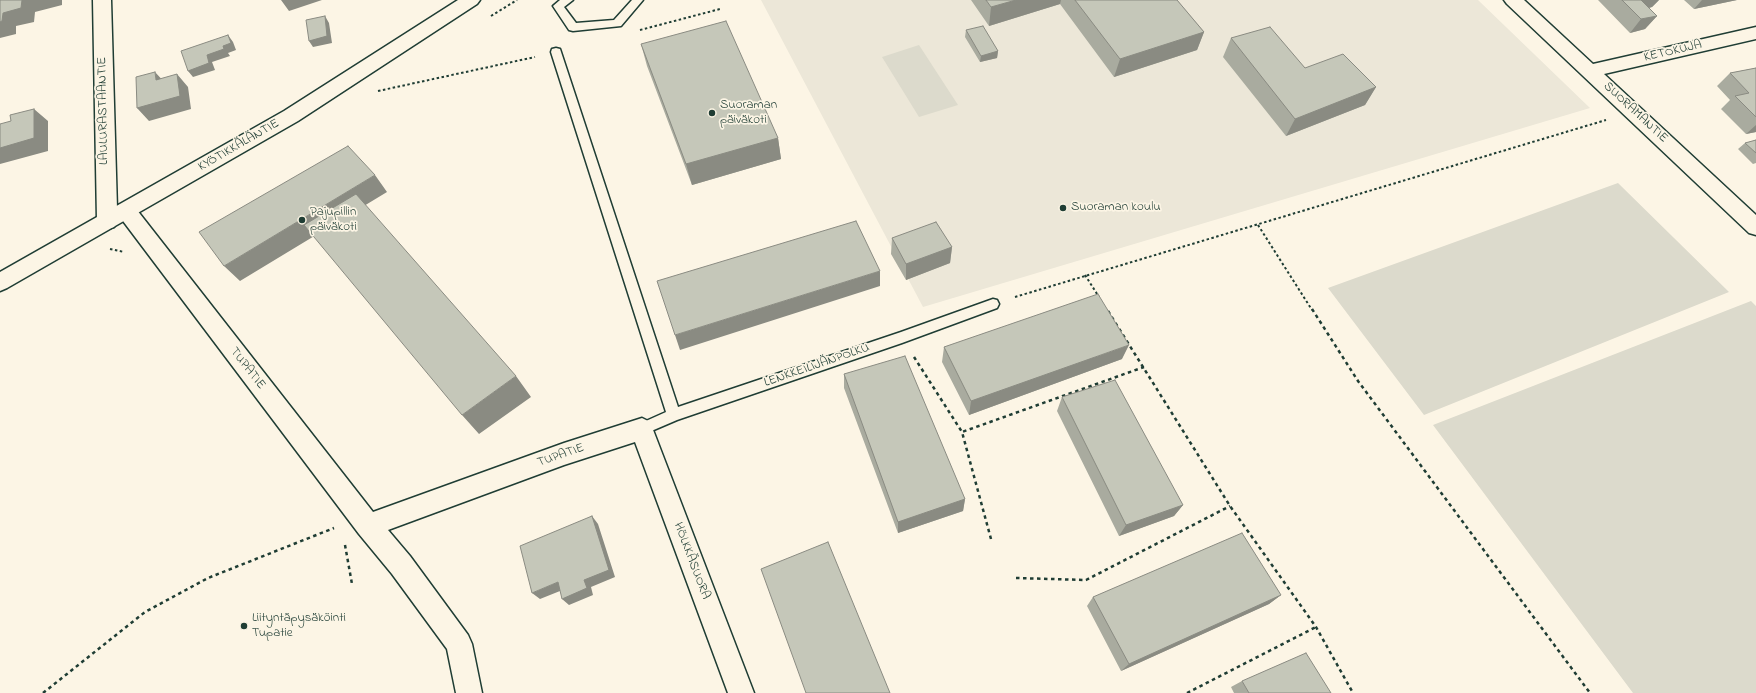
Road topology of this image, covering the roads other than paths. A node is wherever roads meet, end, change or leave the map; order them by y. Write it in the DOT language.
graph roads {
  1 [pos="102,0"];
  2 [pos="470,0"];
  3 [pos="568,0"];
  4 [pos="638,0"];
  5 [pos="1513,0"];
  6 [pos="1756,33"];
  7 [pos="556,52"];
  8 [pos="1590,71"];
  9 [pos="116,216"];
  10 [pos="1756,227"];
  11 [pos="0,282"];
  12 [pos="993,304"];
  13 [pos="674,416"];
  14 [pos="642,429"];
  15 [pos="356,522"];
  16 [pos="469,693"];
  17 [pos="741,693"];
  1 -- 9 [label="street, LAULURASTAANTIE"];
  2 -- 9 [label="street, KYÖTIKKÄLÄNTIE"];
  3 -- 4 [label="lane"];
  5 -- 8 [label="street, SUORAMANTIE"];
  6 -- 8 [label="street, KETOKUJA"];
  7 -- 13 [label="lane"];
  8 -- 10 [label="street, SUORAMANTIE"];
  9 -- 11 [label="street, KYÖTIKKÄLÄNTIE"];
  9 -- 15 [label="street, TUPATIE"];
  12 -- 13 [label="lane, LENKKEILIJÄNPOLKU"];
  13 -- 14 [label="lane, LENKKEILIJÄNPOLKU"];
  14 -- 15 [label="street, TUPATIE"];
  14 -- 17 [label="street, HÖLKKÄSUORA"];
  15 -- 16 [label="street, TUPATIE"];
}
